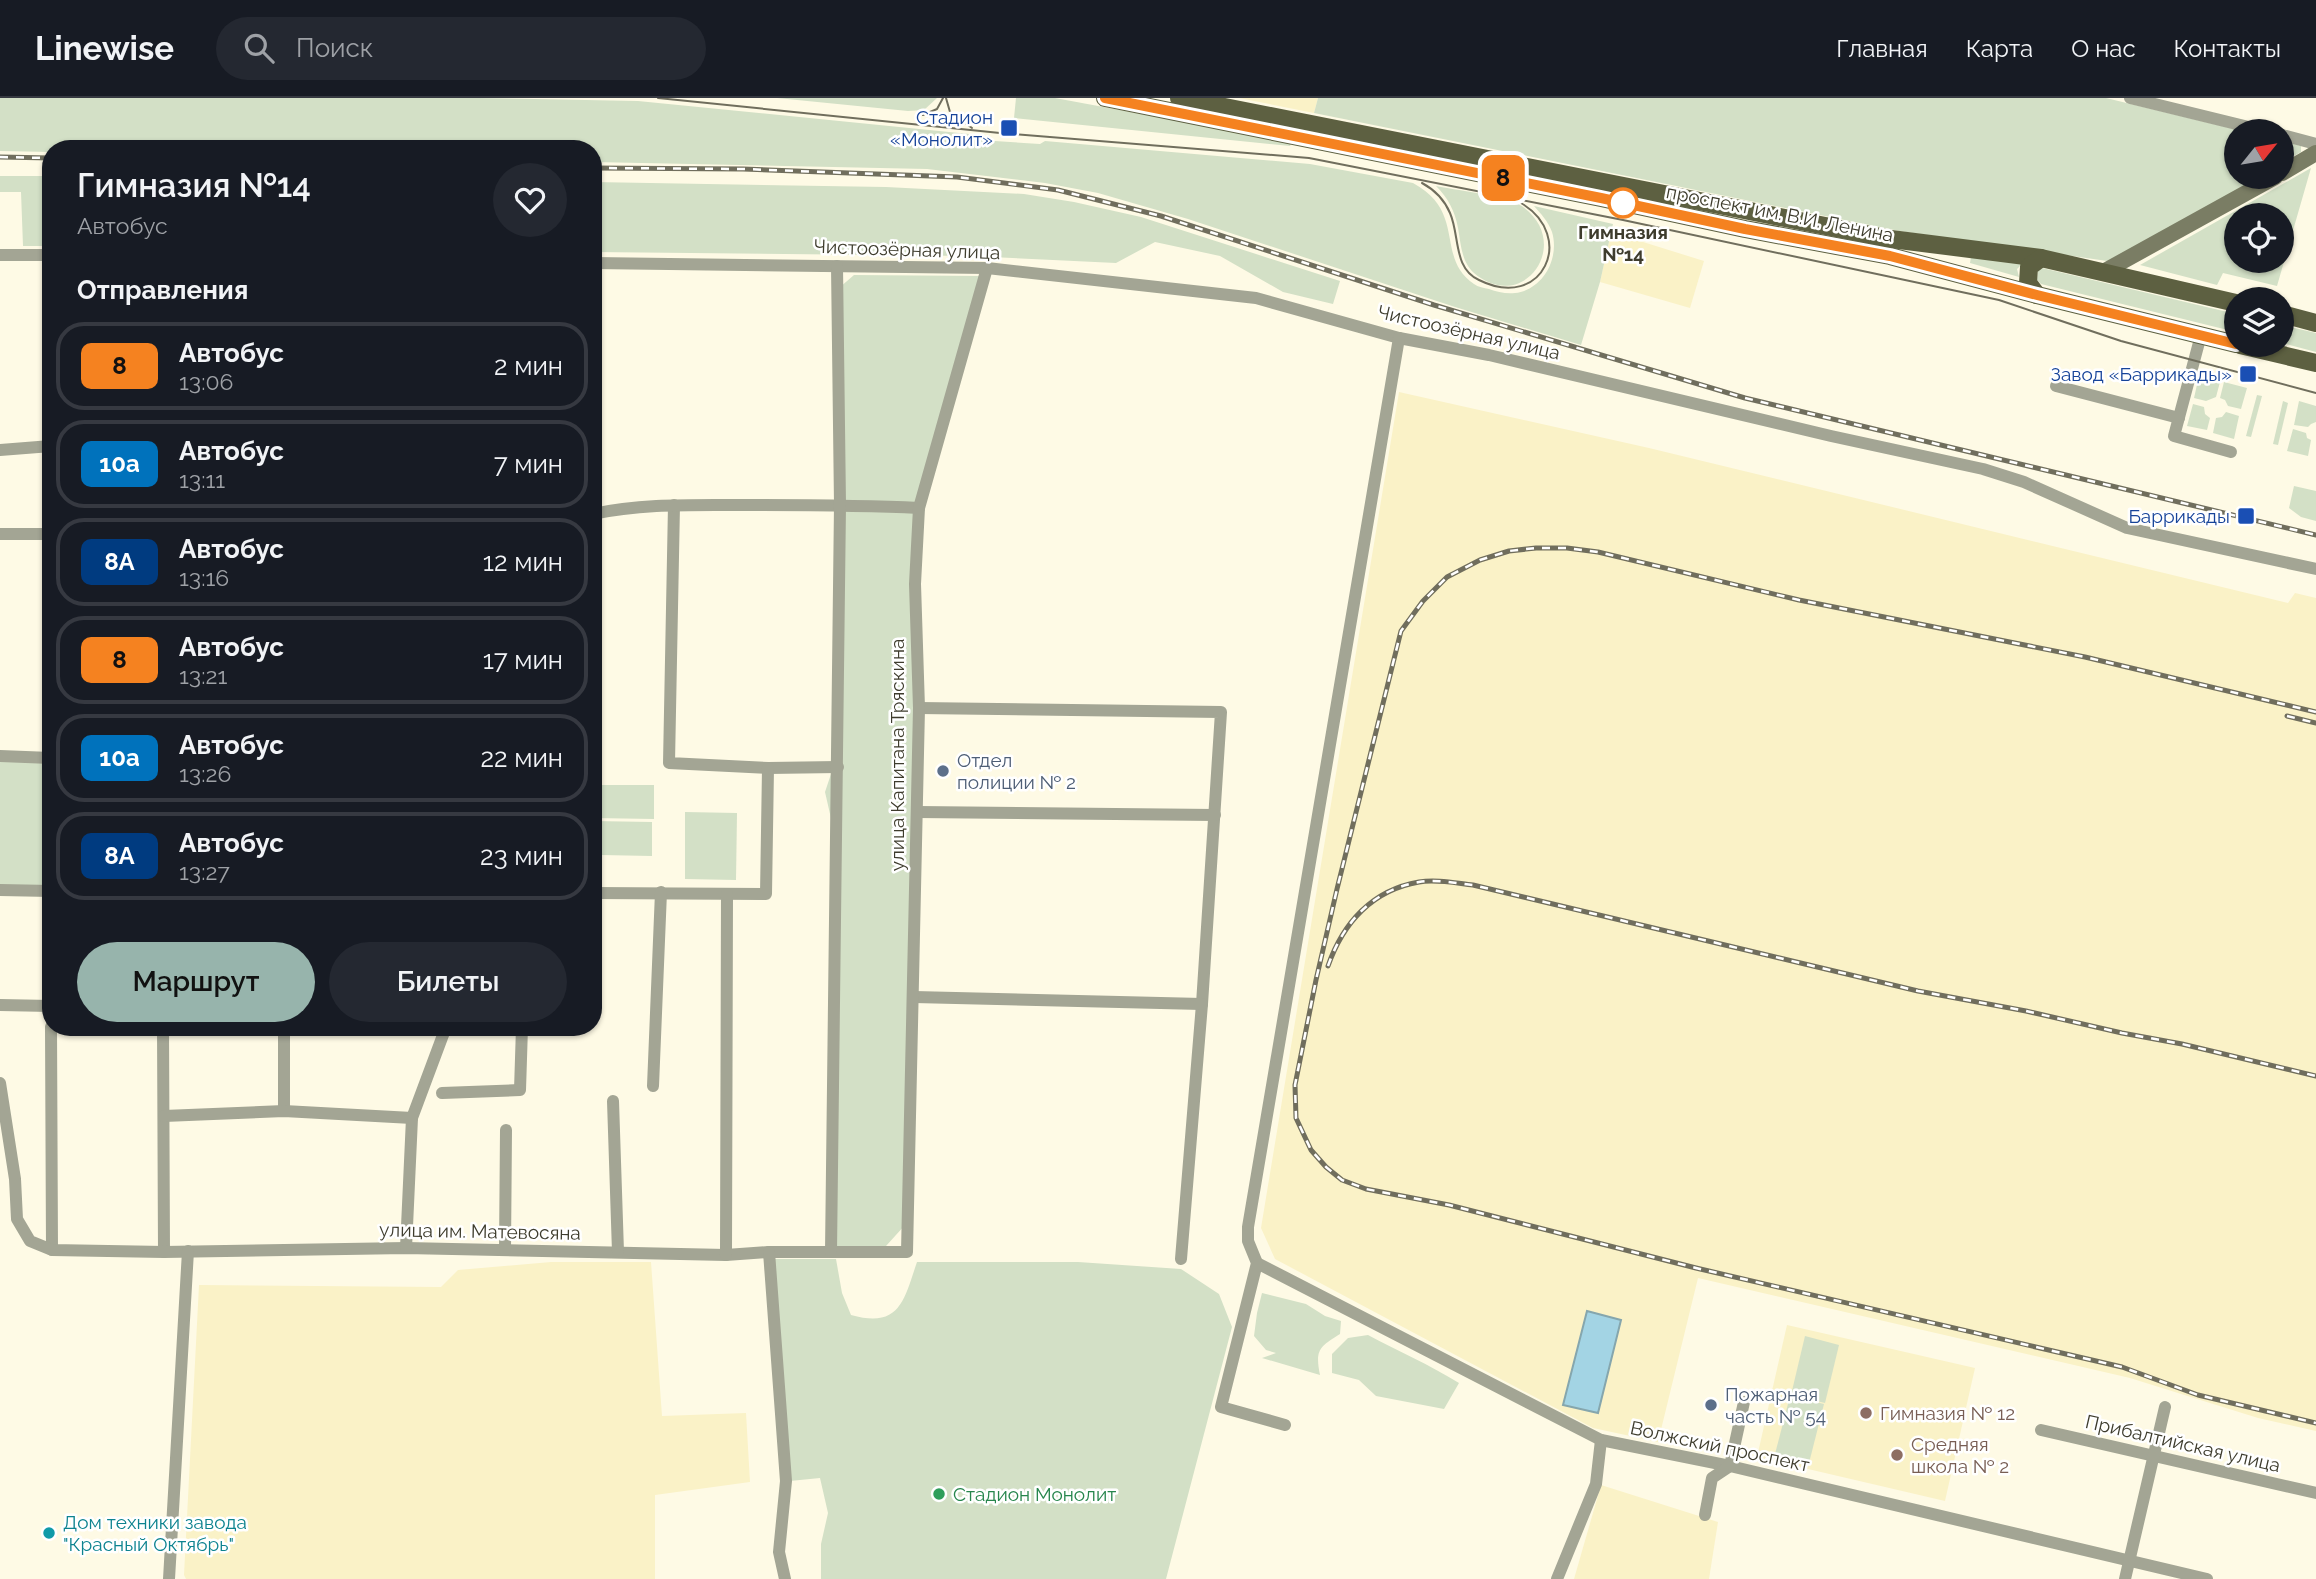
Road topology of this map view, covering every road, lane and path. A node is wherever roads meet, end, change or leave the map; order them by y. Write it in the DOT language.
graph roads {
  1 [pos="1105,98"];
  2 [pos="1179,98"];
  3 [pos="2130,98"];
  4 [pos="2224,121"];
  5 [pos="2294,138"];
  6 [pos="2316,144"];
  7 [pos="2316,153"];
  8 [pos="2294,166"];
  9 [pos="2253,189"];
  10 [pos="0,254"];
  11 [pos="42,255"];
  12 [pos="2041,258"];
  13 [pos="602,263"];
  14 [pos="837,265"];
  15 [pos="987,268"];
  16 [pos="2105,271"];
  17 [pos="2037,295"];
  18 [pos="2224,300"];
  19 [pos="2294,317"];
  20 [pos="2316,323"];
  21 [pos="2201,335"];
  22 [pos="1399,338"];
  23 [pos="2224,341"];
  24 [pos="2291,357"];
  25 [pos="2316,363"];
  26 [pos="2056,386"];
  27 [pos="2179,418"];
  28 [pos="42,447"];
  29 [pos="0,450"];
  30 [pos="2231,452"];
  31 [pos="674,505"];
  32 [pos="840,505"];
  33 [pos="919,508"];
  34 [pos="602,512"];
  35 [pos="0,534"];
  36 [pos="42,534"];
  37 [pos="2316,569"];
  38 [pos="919,708"];
  39 [pos="0,756"];
  40 [pos="42,758"];
  41 [pos="838,766"];
  42 [pos="768,768"];
  43 [pos="917,812"];
  44 [pos="1215,816"];
  45 [pos="0,890"];
  46 [pos="42,891"];
  47 [pos="661,892"];
  48 [pos="602,893"];
  49 [pos="727,894"];
  50 [pos="914,997"];
  51 [pos="1202,1004"];
  52 [pos="0,1005"];
  53 [pos="42,1006"];
  54 [pos="51,1036"];
  55 [pos="163,1036"];
  56 [pos="284,1036"];
  57 [pos="443,1036"];
  58 [pos="522,1036"];
  59 [pos="0,1083"];
  60 [pos="653,1086"];
  61 [pos="442,1093"];
  62 [pos="613,1101"];
  63 [pos="284,1111"];
  64 [pos="164,1116"];
  65 [pos="412,1118"];
  66 [pos="506,1130"];
  67 [pos="406,1248"];
  68 [pos="52,1250"];
  69 [pos="505,1250"];
  70 [pos="188,1251"];
  71 [pos="164,1252"];
  72 [pos="618,1252"];
  73 [pos="769,1252"];
  74 [pos="831,1252"];
  75 [pos="908,1252"];
  76 [pos="726,1255"];
  77 [pos="1181,1259"];
  78 [pos="1257,1263"];
  79 [pos="1744,1402"];
  80 [pos="2165,1407"];
  81 [pos="1285,1424"];
  82 [pos="2041,1430"];
  83 [pos="1601,1440"];
  84 [pos="2154,1456"];
  85 [pos="1730,1466"];
  86 [pos="2316,1493"];
  87 [pos="1705,1515"];
  88 [pos="2129,1561"];
  89 [pos="169,1579"];
  90 [pos="785,1579"];
  91 [pos="1557,1579"];
  92 [pos="2125,1579"];
  93 [pos="2207,1579"];
  1 -- 17 [label="main road, проспект им. В.И. Ленина"];
  2 -- 12 [label="main road, проспект им. В.И. Ленина"];
  3 -- 4 [label="street"];
  5 -- 6 [label="street"];
  7 -- 8 [label="street"];
  9 -- 16 [label="street"];
  10 -- 11 [label="street"];
  12 -- 16 [label="main road, проспект им. В.И. Ленина"];
  12 -- 17 [label="main road"];
  13 -- 14 [label="street, Чистоозёрная улица"];
  14 -- 15 [label="street, Чистоозёрная улица"];
  14 -- 32 [label="street"];
  15 -- 22 [label="street, Чистоозёрная улица"];
  15 -- 33 [label="street, улица Капитана Тряскина"];
  16 -- 18 [label="main road, проспект им. В.И. Ленина"];
  17 -- 21 [label="main road, проспект им. В.И. Ленина"];
  19 -- 20 [label="main road"];
  21 -- 23 [label="main road, проспект им. В.И. Ленина"];
  21 -- 27 [label="street"];
  22 -- 37 [label="street, Чистоозёрная улица"];
  22 -- 78 [label="street"];
  24 -- 25 [label="main road, проспект им. В.И. Ленина"];
  26 -- 27 [label="street"];
  27 -- 30 [label="street"];
  28 -- 29 [label="street"];
  31 -- 32 [label="street"];
  31 -- 34 [label="street"];
  31 -- 42 [label="street"];
  32 -- 33 [label="street"];
  32 -- 41 [label="street"];
  33 -- 38 [label="street, улица Капитана Тряскина"];
  35 -- 36 [label="street"];
  38 -- 43 [label="street, улица Капитана Тряскина"];
  38 -- 44 [label="street"];
  39 -- 40 [label="street"];
  41 -- 42 [label="street"];
  41 -- 74 [label="street"];
  42 -- 49 [label="street"];
  43 -- 44 [label="street"];
  43 -- 50 [label="street, улица Капитана Тряскина"];
  44 -- 51 [label="street"];
  45 -- 46 [label="street"];
  47 -- 48 [label="street"];
  47 -- 49 [label="street"];
  47 -- 60 [label="street"];
  49 -- 76 [label="street"];
  50 -- 51 [label="street"];
  50 -- 75 [label="street, улица Капитана Тряскина"];
  51 -- 77 [label="street"];
  52 -- 53 [label="street"];
  54 -- 68 [label="street"];
  55 -- 64 [label="street"];
  56 -- 63 [label="street"];
  57 -- 65 [label="street"];
  58 -- 61 [label="street"];
  59 -- 68 [label="street"];
  62 -- 72 [label="street"];
  63 -- 64 [label="street"];
  63 -- 65 [label="street"];
  64 -- 71 [label="street"];
  65 -- 67 [label="street"];
  66 -- 69 [label="street"];
  67 -- 69 [label="street, улица им. Матевосяна"];
  67 -- 70 [label="street, улица им. Матевосяна"];
  68 -- 71 [label="street, улица им. Матевосяна"];
  69 -- 72 [label="street, улица им. Матевосяна"];
  70 -- 71 [label="street, улица им. Матевосяна"];
  70 -- 89 [label="street"];
  72 -- 76 [label="street, улица им. Матевосяна"];
  73 -- 74 [label="street, улица им. Матевосяна"];
  73 -- 76 [label="street, улица им. Матевосяна"];
  73 -- 90 [label="street"];
  74 -- 75 [label="street, улица им. Матевосяна"];
  78 -- 81 [label="street"];
  78 -- 83 [label="street, Волжский проспект"];
  79 -- 85 [label="street"];
  80 -- 84 [label="street"];
  82 -- 84 [label="street, Прибалтийская улица"];
  83 -- 85 [label="street, Волжский проспект"];
  83 -- 91 [label="street"];
  84 -- 86 [label="street, Прибалтийская улица"];
  84 -- 88 [label="street"];
  85 -- 87 [label="street"];
  85 -- 88 [label="street, Волжский проспект"];
  88 -- 92 [label="street"];
  88 -- 93 [label="street, Волжский проспект"];
}
